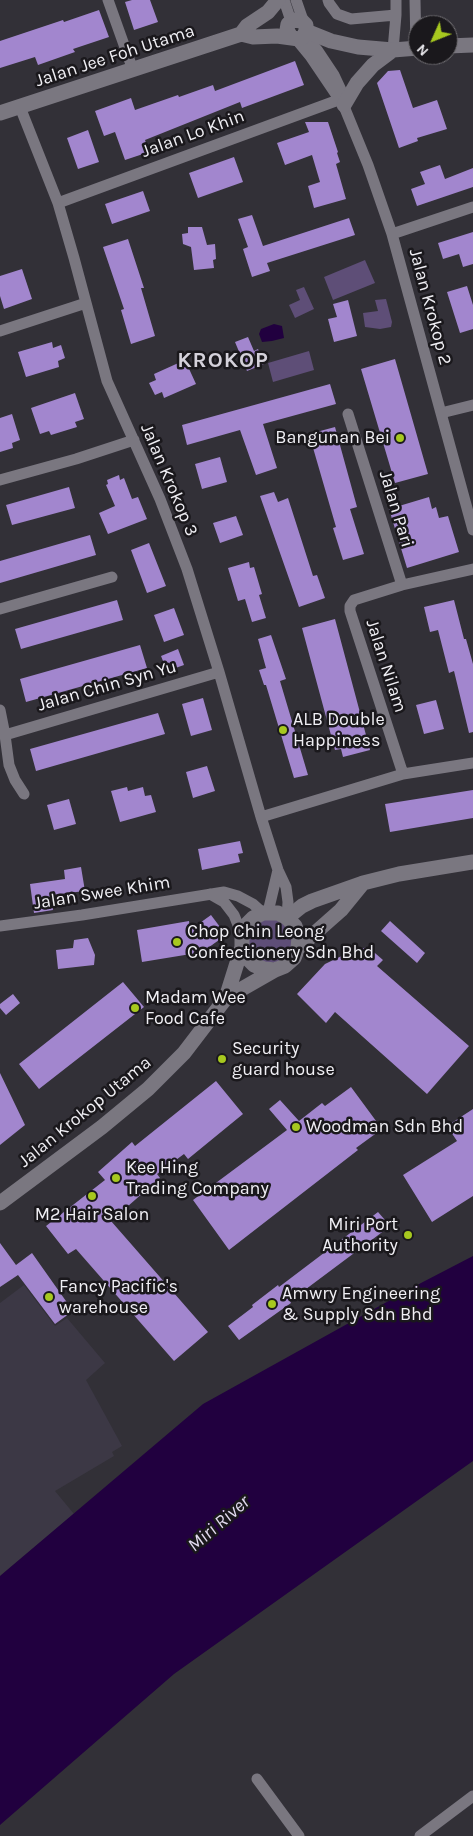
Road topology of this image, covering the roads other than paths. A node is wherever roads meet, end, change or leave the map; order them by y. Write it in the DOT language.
graph roads {
  1 [pos="108,0"];
  2 [pos="278,0"];
  3 [pos="284,0"];
  4 [pos="296,0"];
  5 [pos="328,0"];
  6 [pos="396,0"];
  7 [pos="415,0"];
  8 [pos="396,15"];
  9 [pos="416,15"];
  10 [pos="255,22"];
  11 [pos="298,30"];
  12 [pos="241,34"];
  13 [pos="473,45"];
  14 [pos="458,46"];
  15 [pos="408,49"];
  16 [pos="393,50"];
  17 [pos="134,70"];
  18 [pos="343,102"];
  19 [pos="20,107"];
  20 [pos="0,113"];
  21 [pos="58,203"];
  22 [pos="473,207"];
  23 [pos="392,234"];
  24 [pos="86,303"];
  25 [pos="0,331"];
  26 [pos="473,405"];
  27 [pos="441,413"];
  28 [pos="348,414"];
  29 [pos="134,440"];
  30 [pos="0,480"];
  31 [pos="473,530"];
  32 [pos="473,569"];
  33 [pos="112,577"];
  34 [pos="402,586"];
  35 [pos="0,609"];
  36 [pos="219,672"];
  37 [pos="0,710"];
  38 [pos="4,734"];
  39 [pos="473,763"];
  40 [pos="403,774"];
  41 [pos="24,794"];
  42 [pos="261,817"];
  43 [pos="473,862"];
  44 [pos="278,870"];
  45 [pos="364,883"];
  46 [pos="210,894"];
  47 [pos="266,913"];
  48 [pos="287,918"];
  49 [pos="0,926"];
  50 [pos="242,941"];
  51 [pos="298,948"];
  52 [pos="275,970"];
  53 [pos="226,998"];
  54 [pos="0,1203"];
  55 [pos="257,1779"];
  56 [pos="473,1796"];
  57 [pos="299,1836"];
  58 [pos="420,1836"];
  1 -- 17 [label="street"];
  2 -- 10 [label="street"];
  3 -- 11 [label="street"];
  4 -- 11 [label="street"];
  5 -- 8 [label="street"];
  6 -- 8 [label="street"];
  7 -- 9 [label="street"];
  8 -- 16 [label="street"];
  10 -- 11 [label="street"];
  10 -- 12 [label="street"];
  11 -- 12 [label="street"];
  11 -- 16 [label="street"];
  11 -- 18 [label="street, Jalan Krokop 2"];
  12 -- 17 [label="street, Jalan Jee Foh Utama"];
  13 -- 14 [label="street"];
  15 -- 16 [label="street"];
  16 -- 18 [label="street"];
  17 -- 19 [label="street, Jalan Jee Foh Utama"];
  18 -- 21 [label="street, Jalan Lo Khin"];
  18 -- 23 [label="street, Jalan Krokop 2"];
  19 -- 20 [label="street, Jalan Jee Foh Utama"];
  19 -- 21 [label="street, Jalan Krokop 3"];
  21 -- 24 [label="street, Jalan Krokop 3"];
  22 -- 23 [label="street"];
  23 -- 27 [label="street, Jalan Krokop 2"];
  24 -- 25 [label="street"];
  24 -- 29 [label="street, Jalan Krokop 3"];
  26 -- 27 [label="street"];
  27 -- 31 [label="street, Jalan Krokop 2"];
  28 -- 34 [label="street, Jalan Pari"];
  29 -- 30 [label="street"];
  29 -- 36 [label="street, Jalan Krokop 3"];
  32 -- 34 [label="street, Jalan Nilam"];
  33 -- 35 [label="street"];
  34 -- 40 [label="street, Jalan Nilam"];
  36 -- 38 [label="street, Jalan Chin Syn Yu"];
  36 -- 42 [label="street, Jalan Krokop 3"];
  37 -- 38 [label="street"];
  38 -- 41 [label="street"];
  39 -- 40 [label="street"];
  40 -- 42 [label="street"];
  42 -- 44 [label="street, Jalan Krokop 3"];
  43 -- 45 [label="street"];
  44 -- 47 [label="street"];
  44 -- 48 [label="street, Jalan Krokop 3"];
  45 -- 48 [label="street"];
  45 -- 51 [label="street"];
  46 -- 47 [label="street, Jalan Swee Khim"];
  46 -- 49 [label="street, Jalan Swee Khim"];
  46 -- 50 [label="street"];
  47 -- 48 [label="street"];
  47 -- 50 [label="street"];
  48 -- 51 [label="street"];
  50 -- 52 [label="street"];
  50 -- 53 [label="street"];
  51 -- 52 [label="street"];
  52 -- 53 [label="street"];
  53 -- 54 [label="street, Jalan Krokop Utama"];
  55 -- 57 [label="street"];
  56 -- 58 [label="street"];
}
